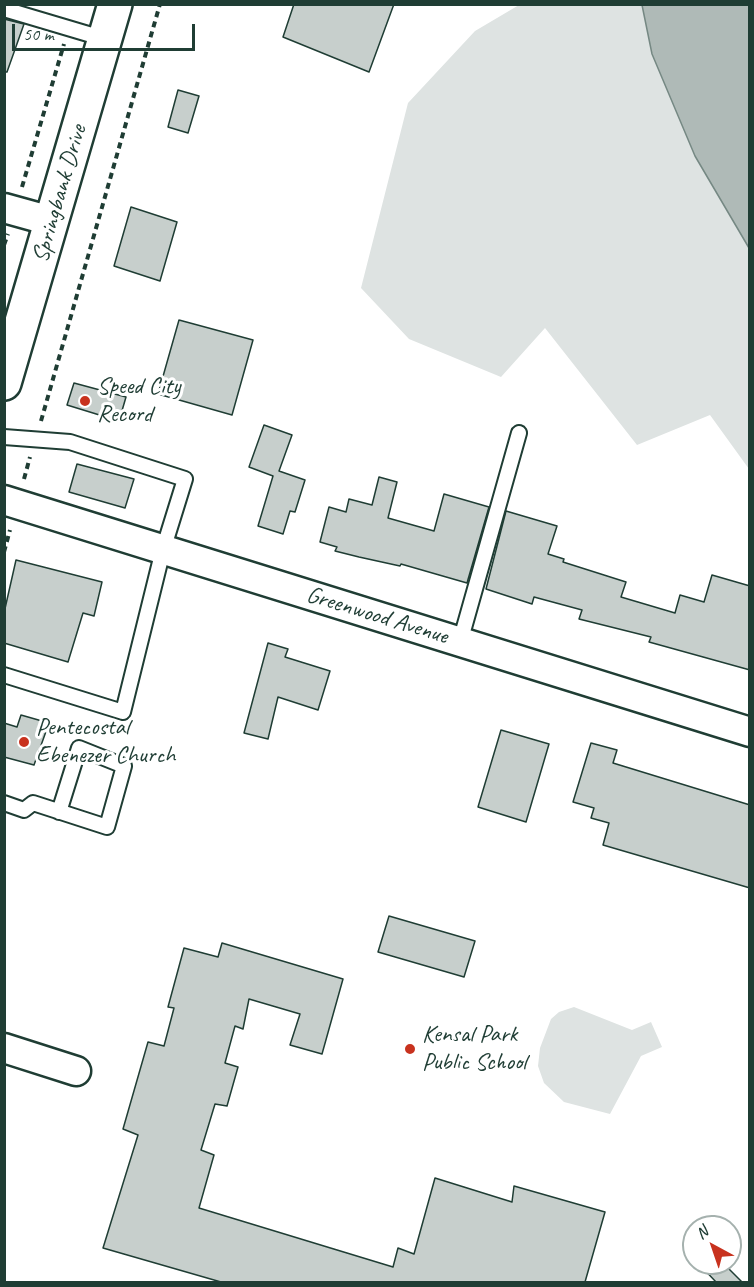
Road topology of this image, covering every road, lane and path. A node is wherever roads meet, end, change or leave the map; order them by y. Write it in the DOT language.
graph roads {
  1 [pos="115,4"];
  2 [pos="160,4"];
  3 [pos="4,9"];
  4 [pos="69,28"];
  5 [pos="105,39"];
  6 [pos="10,209"];
  7 [pos="51,221"];
  8 [pos="4,245"];
  9 [pos="4,383"];
  10 [pos="519,433"];
  11 [pos="4,437"];
  12 [pos="36,439"];
  13 [pos="11,502"];
  14 [pos="164,550"];
  15 [pos="460,642"];
  16 [pos="4,675"];
  17 [pos="750,732"];
  18 [pos="4,803"];
  19 [pos="59,812"];
  20 [pos="4,1048"];
  21 [pos="76,1071"];
  1 -- 5 [label="main road, Springbank Drive"];
  2 -- 12 [label="path"];
  3 -- 4 [label="lane"];
  4 -- 5 [label="lane"];
  4 -- 6 [label="path"];
  5 -- 7 [label="main road, Springbank Drive"];
  6 -- 7 [label="street"];
  6 -- 8 [label="path"];
  7 -- 9 [label="main road, Springbank Drive"];
  10 -- 15 [label="lane"];
  11 -- 12 [label="lane"];
  12 -- 13 [label="path"];
  12 -- 14 [label="lane"];
  13 -- 14 [label="street, Greenwood Avenue"];
  14 -- 15 [label="street, Greenwood Avenue"];
  14 -- 16 [label="lane"];
  15 -- 17 [label="street, Greenwood Avenue"];
  18 -- 19 [label="lane"];
  19 -- 19 [label="lane"];
  20 -- 21 [label="street"];
}
